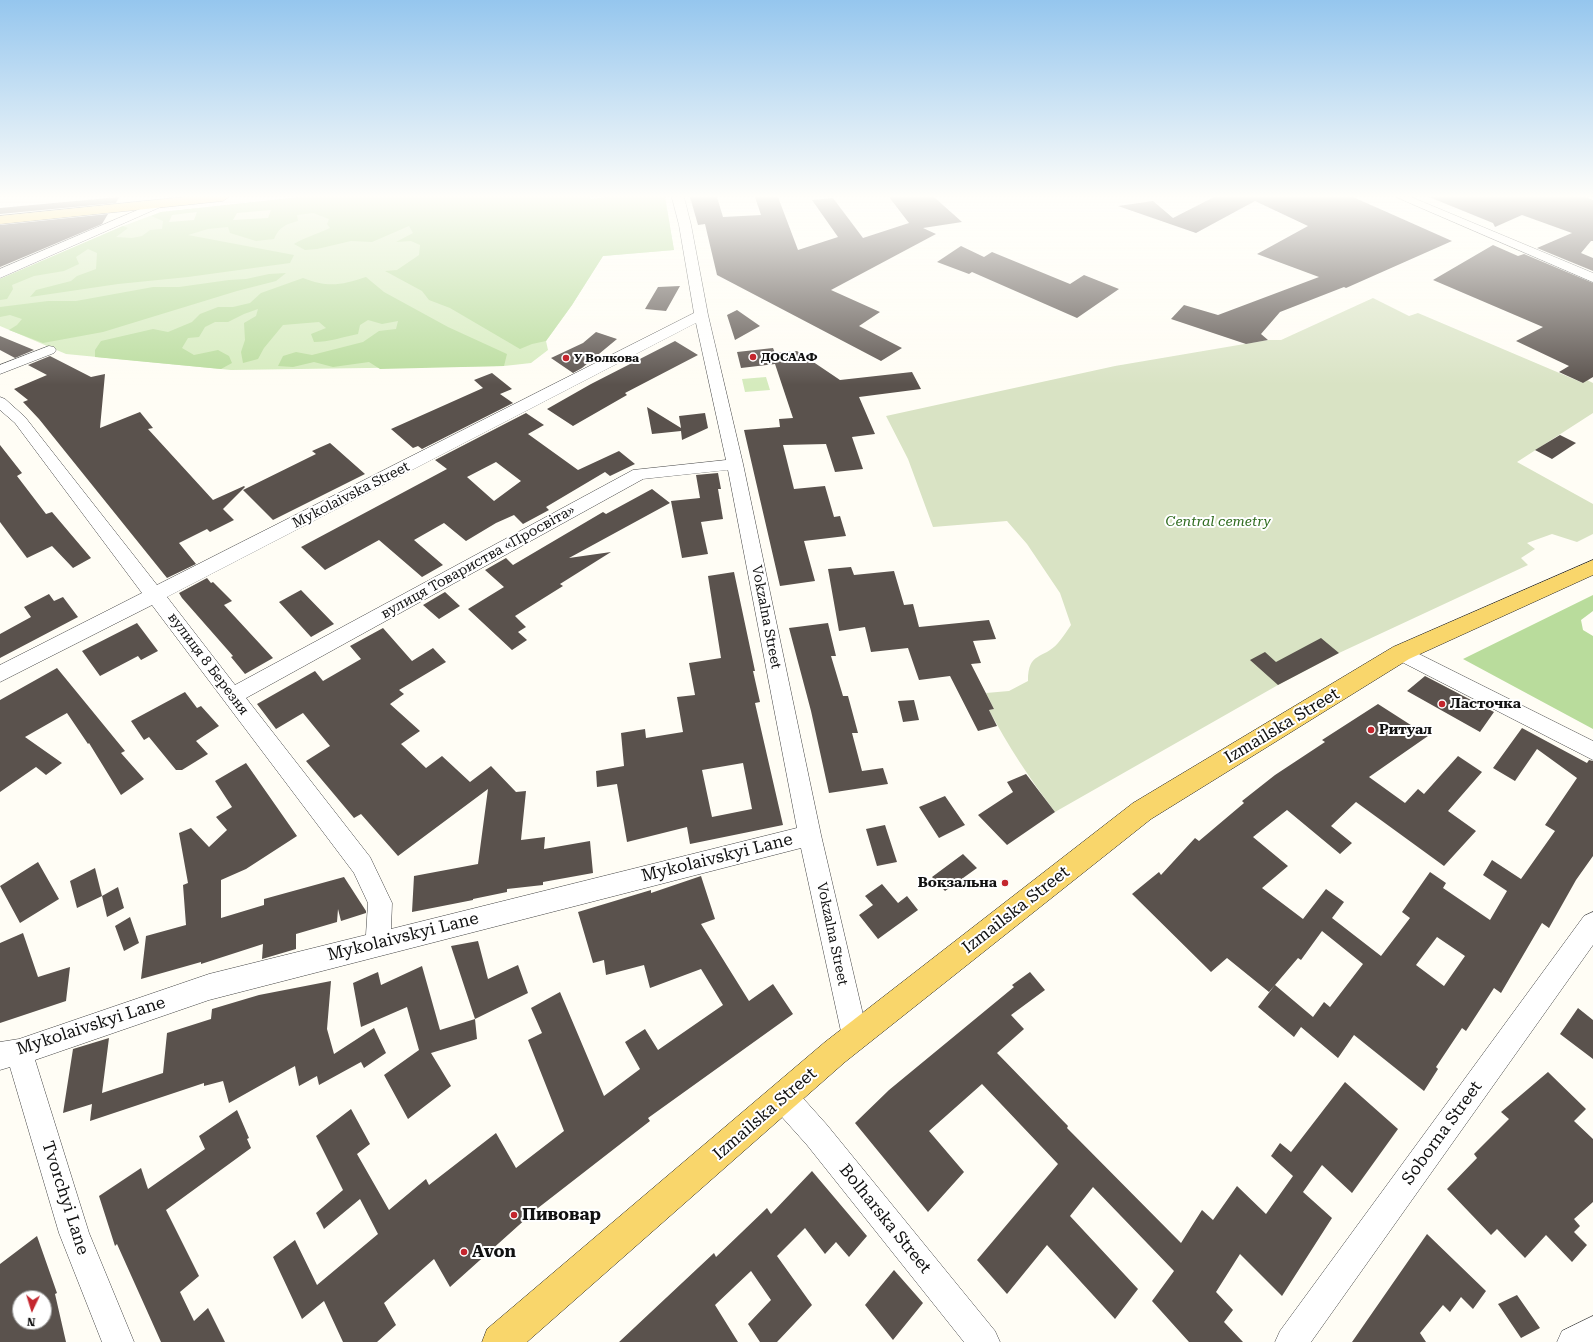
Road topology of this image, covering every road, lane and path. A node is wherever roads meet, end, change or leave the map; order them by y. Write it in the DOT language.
graph roads {
  1 [pos="33,260"];
  2 [pos="691,260"];
  3 [pos="1549,260"];
  4 [pos="0,274"];
  5 [pos="1593,278"];
  6 [pos="701,315"];
  7 [pos="49,350"];
  8 [pos="0,370"];
  9 [pos="0,402"];
  10 [pos="735,464"];
  11 [pos="1593,567"];
  12 [pos="156,595"];
  13 [pos="1401,653"];
  14 [pos="0,674"];
  15 [pos="232,696"];
  16 [pos="1593,750"];
  17 [pos="810,835"];
  18 [pos="1593,924"];
  19 [pos="378,943"];
  20 [pos="855,1036"];
  21 [pos="9,1054"];
  22 [pos="783,1097"];
  23 [pos="1593,1332"];
  24 [pos="118,1342"];
  25 [pos="500,1342"];
  26 [pos="984,1342"];
  27 [pos="1291,1342"];
  28 [pos="1573,1342"];
  1 -- 4 [label="street"];
  2 -- 6 [label="street, Vokzalna Street"];
  3 -- 5 [label="street"];
  6 -- 10 [label="street, Vokzalna Street"];
  6 -- 12 [label="street, Mykolaivska Street"];
  7 -- 8 [label="street"];
  9 -- 12 [label="street, вулиця 8 Березня"];
  10 -- 15 [label="street, вулиця Товариства «Просвіта»"];
  10 -- 17 [label="street, Vokzalna Street"];
  11 -- 13 [label="main road, Izmailska Street"];
  12 -- 14 [label="street, Mykolaivska Street"];
  12 -- 15 [label="street, вулиця 8 Березня"];
  13 -- 16 [label="street"];
  13 -- 20 [label="main road, Izmailska Street"];
  15 -- 19 [label="street, вулиця 8 Березня"];
  17 -- 19 [label="street, Mykolaivskyi Lane"];
  17 -- 20 [label="street, Vokzalna Street"];
  18 -- 27 [label="street, Soborna Street"];
  19 -- 21 [label="street, Mykolaivskyi Lane"];
  20 -- 22 [label="main road, Izmailska Street"];
  21 -- 24 [label="street, Tvorchyi Lane"];
  22 -- 25 [label="main road, Izmailska Street"];
  22 -- 26 [label="street, Bolharska Street"];
  23 -- 28 [label="street"];
}
